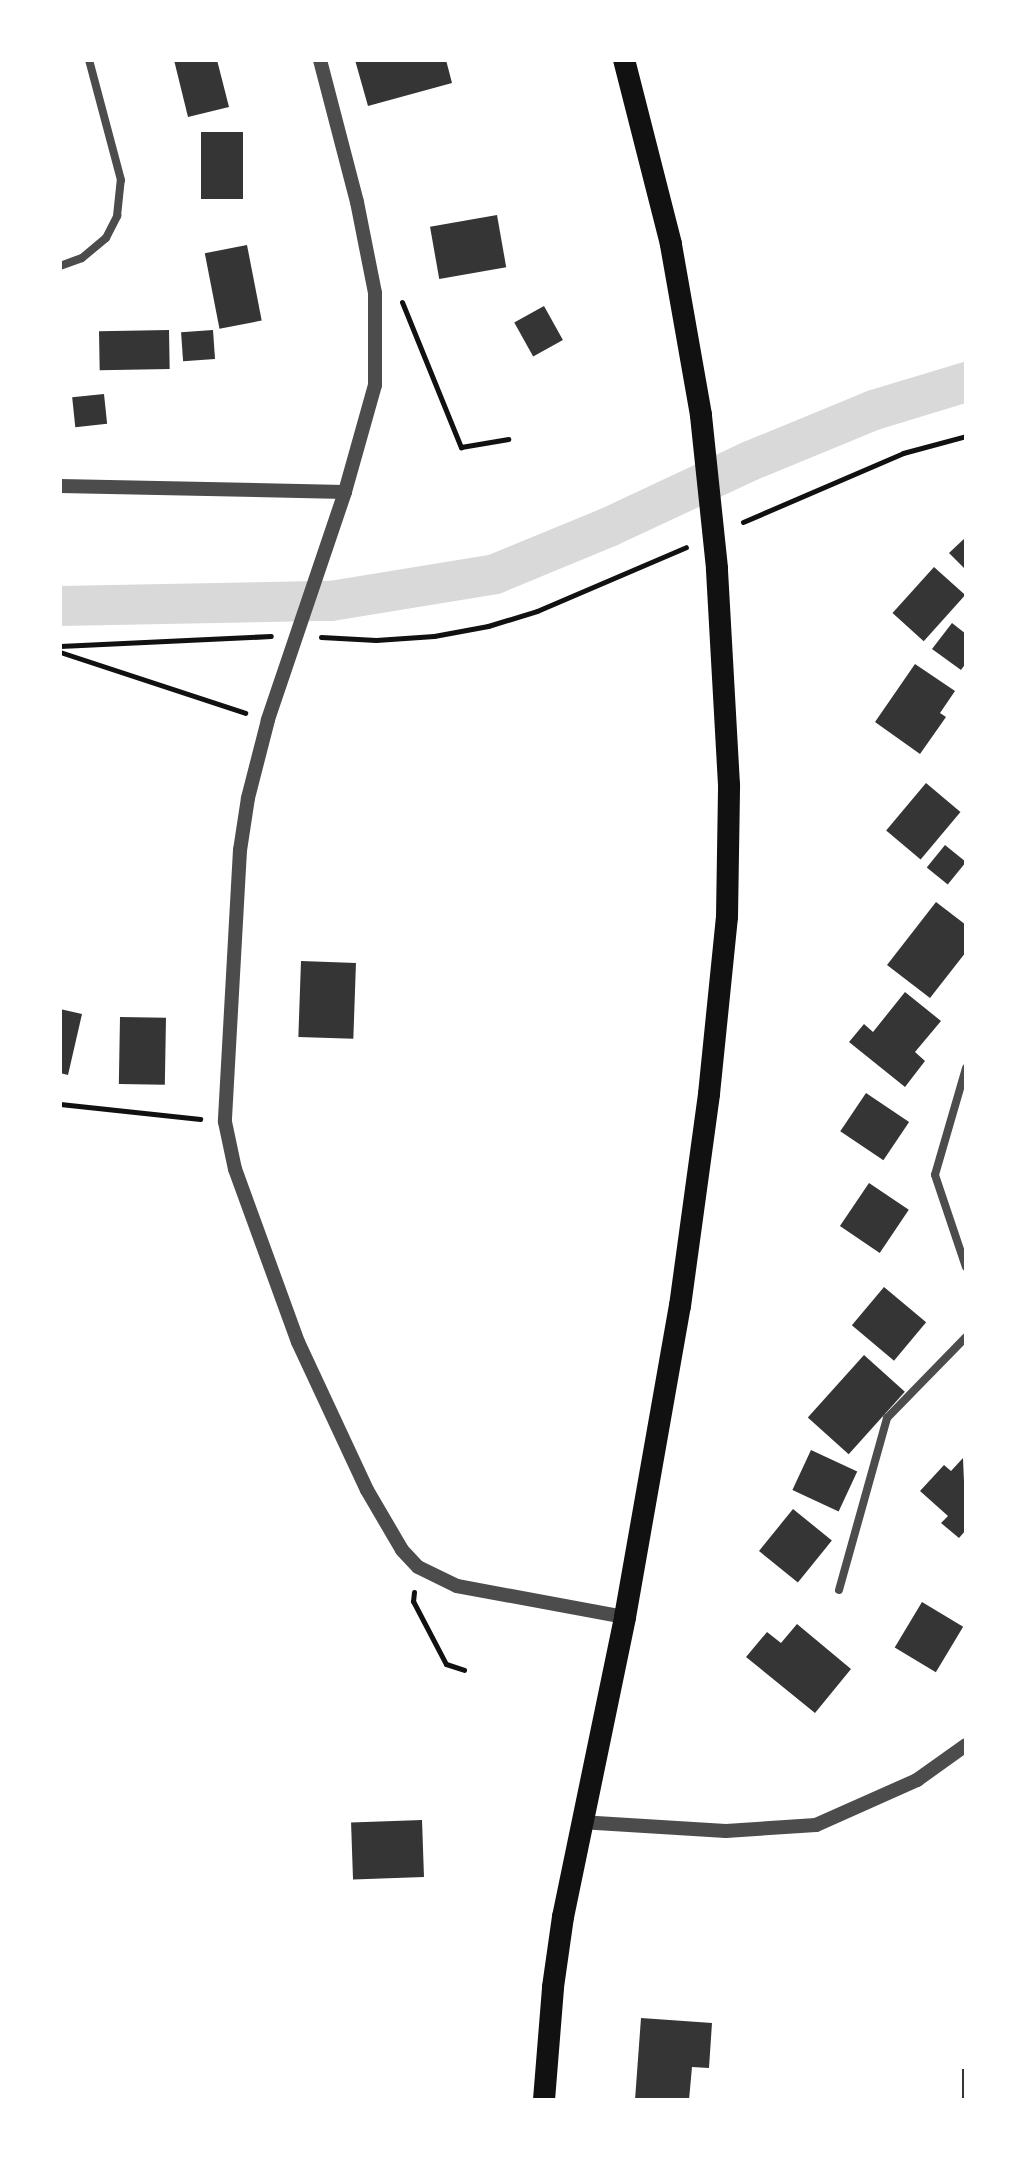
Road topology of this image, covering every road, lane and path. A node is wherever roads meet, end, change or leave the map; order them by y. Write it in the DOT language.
graph roads {
  1 [pos="89,60"];
  2 [pos="320,60"];
  3 [pos="624,60"];
  4 [pos="60,266"];
  5 [pos="370,269"];
  6 [pos="966,436"];
  7 [pos="508,439"];
  8 [pos="60,486"];
  9 [pos="345,492"];
  10 [pos="737,524"];
  11 [pos="693,544"];
  12 [pos="278,635"];
  13 [pos="319,637"];
  14 [pos="60,649"];
  15 [pos="268,720"];
  16 [pos="966,1068"];
  17 [pos="60,1104"];
  18 [pos="225,1122"];
  19 [pos="966,1267"];
  20 [pos="966,1337"];
  21 [pos="418,1567"];
  22 [pos="839,1590"];
  23 [pos="625,1617"];
  24 [pos="464,1670"];
  25 [pos="966,1745"];
  26 [pos="580,1822"];
  27 [pos="544,2100"];
  1 -- 4 [label="street"];
  2 -- 5 [label="street"];
  3 -- 23 [label="highway"];
  5 -- 7 [label="path"];
  5 -- 9 [label="street"];
  6 -- 10 [label="path"];
  8 -- 9 [label="street"];
  9 -- 15 [label="street"];
  11 -- 13 [label="path"];
  12 -- 14 [label="path"];
  14 -- 15 [label="path"];
  15 -- 18 [label="street"];
  16 -- 19 [label="street"];
  17 -- 18 [label="path"];
  18 -- 21 [label="street"];
  20 -- 22 [label="street"];
  21 -- 23 [label="street"];
  21 -- 24 [label="path"];
  23 -- 26 [label="highway"];
  25 -- 26 [label="street"];
  26 -- 27 [label="highway"];
}
